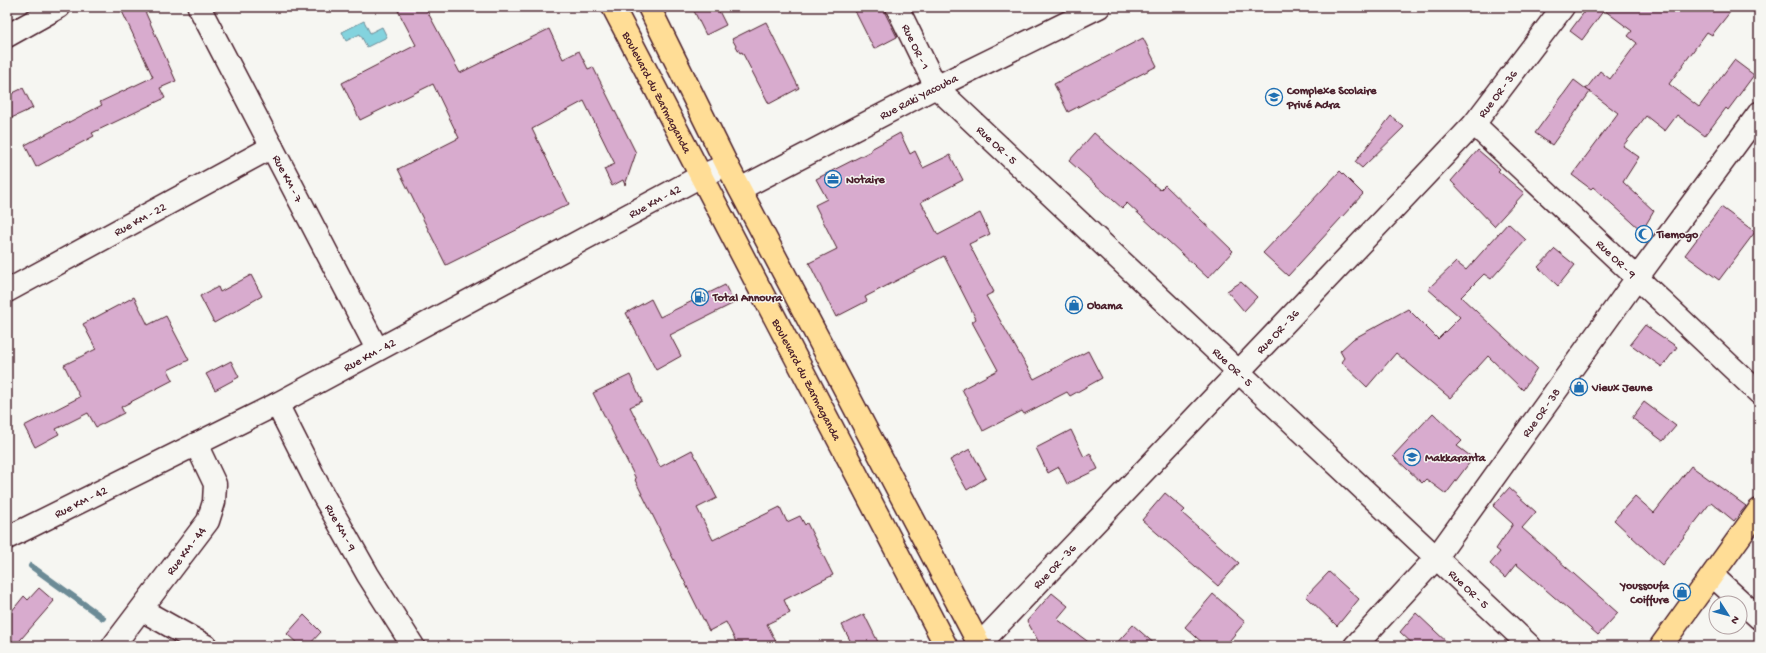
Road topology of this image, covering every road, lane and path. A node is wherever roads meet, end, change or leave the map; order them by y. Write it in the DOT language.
graph roads {
  1 [pos="59,7"];
  2 [pos="199,7"];
  3 [pos="614,7"];
  4 [pos="649,7"];
  5 [pos="897,7"];
  6 [pos="1099,7"];
  7 [pos="1563,7"];
  8 [pos="7,36"];
  9 [pos="936,87"];
  10 [pos="1759,113"];
  11 [pos="1474,124"];
  12 [pos="272,147"];
  13 [pos="727,165"];
  14 [pos="701,176"];
  15 [pos="740,189"];
  16 [pos="1637,278"];
  17 [pos="7,291"];
  18 [pos="376,349"];
  19 [pos="1239,372"];
  20 [pos="1759,393"];
  21 [pos="278,404"];
  22 [pos="196,444"];
  23 [pos="1759,510"];
  24 [pos="7,538"];
  25 [pos="1436,558"];
  26 [pos="1713,576"];
  27 [pos="142,610"];
  28 [pos="1759,618"];
  29 [pos="979,645"];
  30 [pos="113,646"];
  31 [pos="206,646"];
  32 [pos="413,646"];
  33 [pos="946,646"];
  34 [pos="1355,646"];
  35 [pos="1530,646"];
  36 [pos="1661,646"];
  1 -- 8 [label="street"];
  2 -- 12 [label="street, Rue KM - 7"];
  3 -- 14 [label="main road, Boulevard du Zarmaganda"];
  4 -- 13 [label="main road"];
  5 -- 9 [label="street, Rue OR - 1"];
  6 -- 9 [label="street, Rue Raki Yacouba"];
  7 -- 11 [label="street, Rue OR - 36"];
  9 -- 15 [label="street, Rue Raki Yacouba"];
  9 -- 19 [label="street, Rue OR - 5"];
  10 -- 16 [label="street, Rue OR - 38"];
  11 -- 16 [label="street, Rue OR - 9"];
  11 -- 19 [label="street, Rue OR - 36"];
  12 -- 17 [label="street, Rue KM - 22"];
  12 -- 18 [label="street, Rue KM - 7"];
  13 -- 14 [label="street, Rue KM - 42"];
  13 -- 15 [label="main road"];
  14 -- 18 [label="street, Rue KM - 42"];
  14 -- 33 [label="main road, Boulevard du Zarmaganda"];
  15 -- 29 [label="main road"];
  16 -- 20 [label="street, Rue OR - 9"];
  16 -- 25 [label="street, Rue OR - 38"];
  18 -- 21 [label="street, Rue KM - 42"];
  19 -- 25 [label="street, Rue OR - 5"];
  19 -- 29 [label="street, Rue OR - 36"];
  21 -- 22 [label="street, Rue KM - 42"];
  21 -- 32 [label="street, Rue KM - 9"];
  22 -- 24 [label="street, Rue KM - 42"];
  22 -- 27 [label="street, Rue KM - 44"];
  23 -- 26 [label="main road"];
  25 -- 34 [label="street, Rue OR - 38"];
  25 -- 35 [label="street, Rue OR - 5"];
  26 -- 28 [label="street"];
  26 -- 36 [label="main road"];
  27 -- 30 [label="street, Rue KM - 44"];
  27 -- 31 [label="street"];
}
